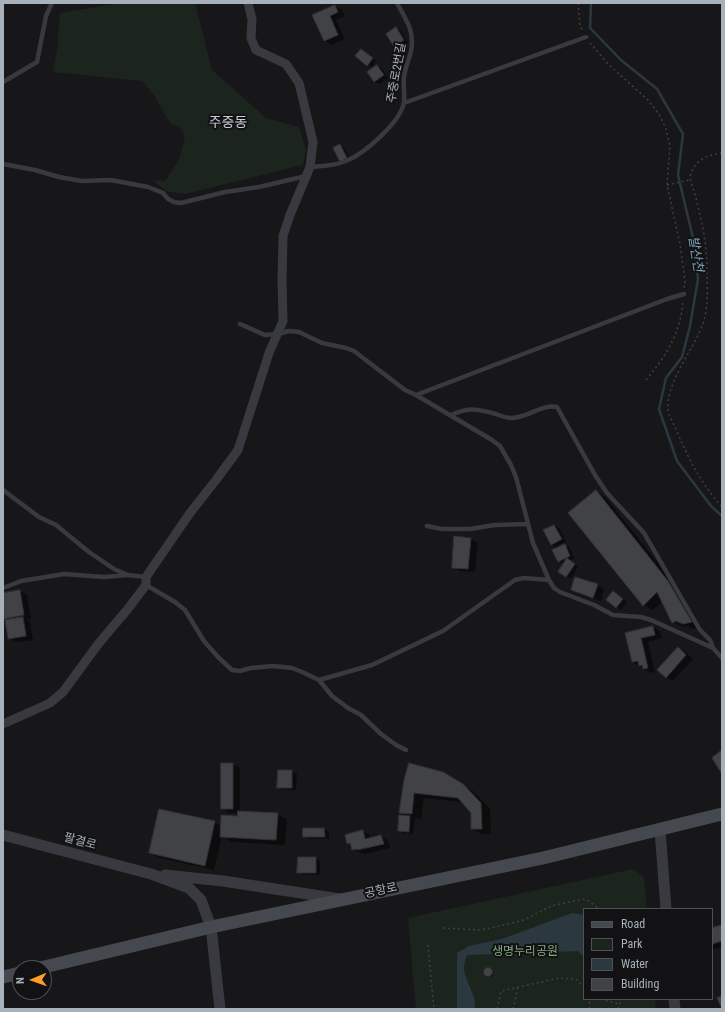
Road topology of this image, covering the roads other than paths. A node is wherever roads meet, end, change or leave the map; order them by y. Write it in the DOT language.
graph roads {
  1 [pos="52,3"];
  2 [pos="248,3"];
  3 [pos="397,3"];
  4 [pos="586,37"];
  5 [pos="3,82"];
  6 [pos="404,102"];
  7 [pos="3,164"];
  8 [pos="310,167"];
  9 [pos="306,176"];
  10 [pos="684,294"];
  11 [pos="240,324"];
  12 [pos="278,334"];
  13 [pos="416,395"];
  14 [pos="451,415"];
  15 [pos="3,490"];
  16 [pos="528,524"];
  17 [pos="428,526"];
  18 [pos="128,575"];
  19 [pos="549,580"];
  20 [pos="146,581"];
  21 [pos="3,588"];
  22 [pos="713,648"];
  23 [pos="722,658"];
  24 [pos="319,680"];
  25 [pos="3,724"];
  26 [pos="406,750"];
  27 [pos="722,814"];
  28 [pos="660,830"];
  29 [pos="3,835"];
  30 [pos="150,874"];
  31 [pos="344,899"];
  32 [pos="666,908"];
  33 [pos="211,928"];
  34 [pos="52,965"];
  35 [pos="220,1009"];
  1 -- 5 [label="lane"];
  2 -- 8 [label="street"];
  3 -- 6 [label="lane, 주중로2번길"];
  4 -- 6 [label="lane"];
  6 -- 8 [label="lane, 주중로2번길"];
  7 -- 9 [label="lane"];
  8 -- 9 [label="street"];
  9 -- 12 [label="street"];
  10 -- 13 [label="lane"];
  11 -- 12 [label="lane"];
  12 -- 13 [label="lane"];
  12 -- 20 [label="street"];
  13 -- 14 [label="lane"];
  14 -- 16 [label="lane"];
  14 -- 22 [label="lane"];
  15 -- 18 [label="lane"];
  16 -- 17 [label="lane"];
  16 -- 19 [label="lane"];
  18 -- 20 [label="lane"];
  18 -- 21 [label="lane"];
  19 -- 22 [label="lane"];
  19 -- 24 [label="lane"];
  20 -- 24 [label="lane"];
  20 -- 25 [label="street"];
  22 -- 23 [label="lane"];
  24 -- 26 [label="lane"];
  27 -- 28 [label="main road, 공항로"];
  28 -- 31 [label="main road, 공항로"];
  28 -- 32 [label="street"];
  29 -- 30 [label="street, 팔결로"];
  30 -- 31 [label="street"];
  30 -- 33 [label="street"];
  31 -- 33 [label="main road, 공항로"];
  33 -- 34 [label="main road, 공항로"];
  33 -- 35 [label="street"];
}
